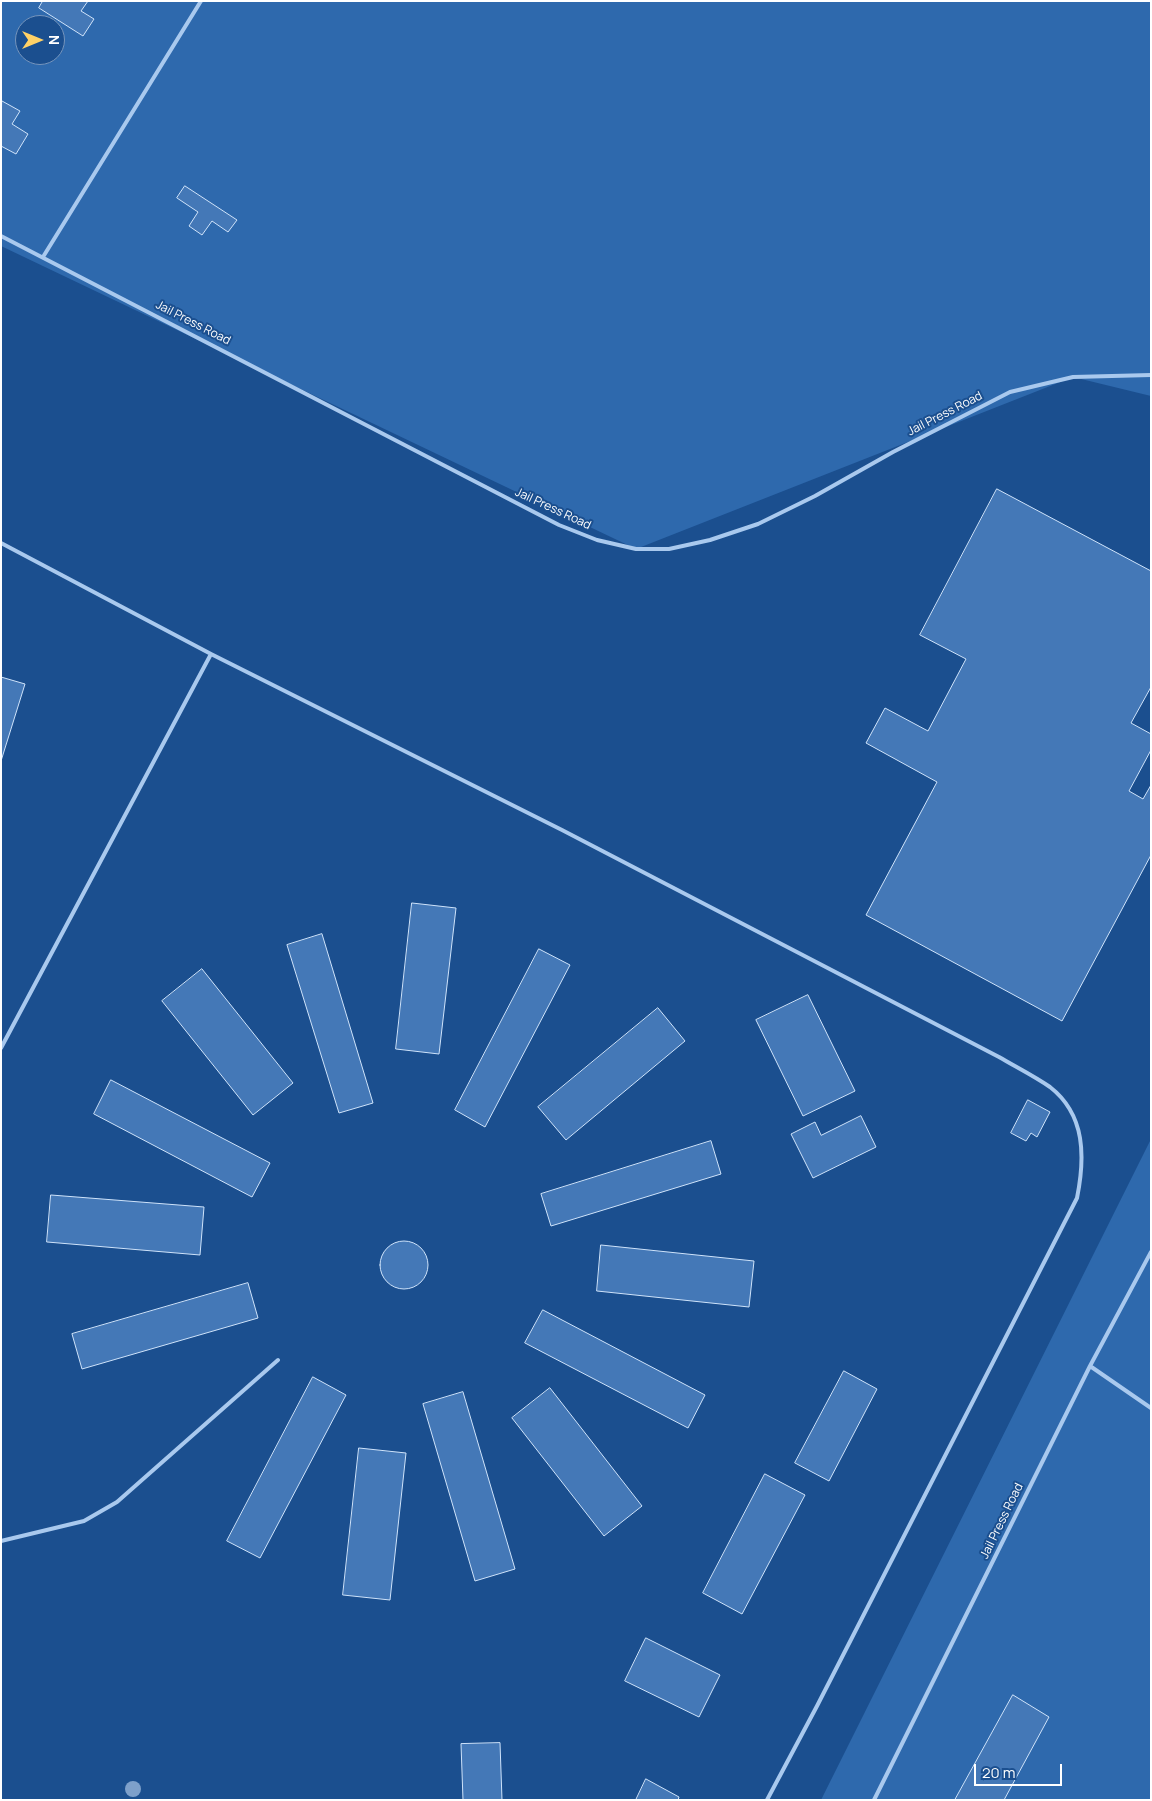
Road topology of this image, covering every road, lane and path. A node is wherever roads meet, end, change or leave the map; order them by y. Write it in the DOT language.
graph roads {
  1 [pos="201,1"];
  2 [pos="1,236"];
  3 [pos="44,257"];
  4 [pos="1151,375"];
  5 [pos="1,542"];
  6 [pos="211,654"];
  7 [pos="1,1048"];
  8 [pos="1151,1252"];
  9 [pos="278,1360"];
  10 [pos="1090,1366"];
  11 [pos="1151,1408"];
  12 [pos="1,1541"];
  13 [pos="766,1800"];
  14 [pos="874,1800"];
  1 -- 3 [label="lane"];
  2 -- 3 [label="lane, Jail Press Road"];
  3 -- 4 [label="lane, Jail Press Road"];
  5 -- 6 [label="lane"];
  6 -- 7 [label="lane"];
  6 -- 13 [label="lane"];
  8 -- 10 [label="lane, Jail Press Road"];
  9 -- 12 [label="lane"];
  10 -- 11 [label="lane"];
  10 -- 14 [label="lane, Jail Press Road"];
}
